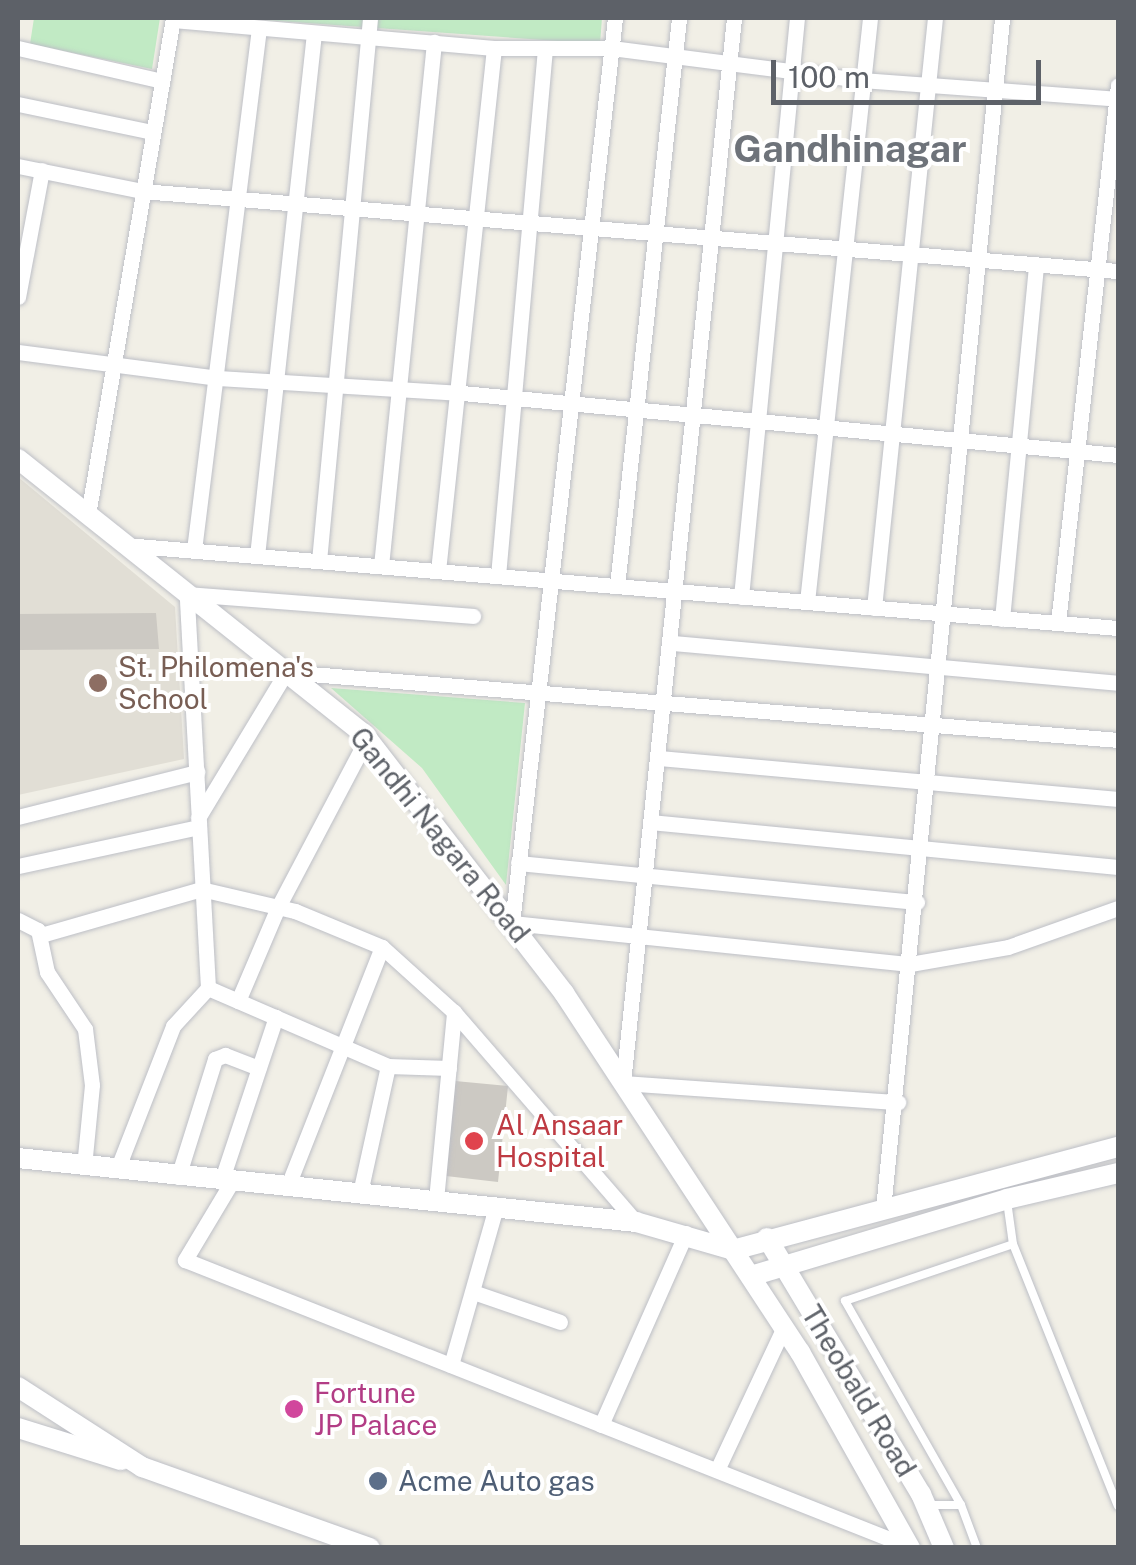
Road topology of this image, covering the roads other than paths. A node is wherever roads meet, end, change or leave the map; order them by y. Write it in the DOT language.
graph roads {
  1 [pos="370,18"];
  2 [pos="614,18"];
  3 [pos="679,18"];
  4 [pos="734,18"];
  5 [pos="797,18"];
  6 [pos="870,18"];
  7 [pos="935,18"];
  8 [pos="1002,18"];
  9 [pos="173,19"];
  10 [pos="259,28"];
  11 [pos="314,33"];
  12 [pos="368,37"];
  13 [pos="434,42"];
  14 [pos="18,48"];
  15 [pos="494,48"];
  16 [pos="545,48"];
  17 [pos="611,48"];
  18 [pos="675,56"];
  19 [pos="730,63"];
  20 [pos="792,70"];
  21 [pos="862,80"];
  22 [pos="162,81"];
  23 [pos="928,85"];
  24 [pos="1118,85"];
  25 [pos="998,91"];
  26 [pos="1118,99"];
  27 [pos="18,104"];
  28 [pos="152,132"];
  29 [pos="18,166"];
  30 [pos="42,170"];
  31 [pos="142,192"];
  32 [pos="242,200"];
  33 [pos="298,204"];
  34 [pos="354,209"];
  35 [pos="418,214"];
  36 [pos="478,218"];
  37 [pos="532,222"];
  38 [pos="593,227"];
  39 [pos="654,232"];
  40 [pos="712,237"];
  41 [pos="777,242"];
  42 [pos="846,248"];
  43 [pos="910,254"];
  44 [pos="980,259"];
  45 [pos="1036,265"];
  46 [pos="1097,269"];
  47 [pos="1118,271"];
  48 [pos="18,297"];
  49 [pos="18,352"];
  50 [pos="115,365"];
  51 [pos="218,378"];
  52 [pos="277,382"];
  53 [pos="333,385"];
  54 [pos="399,389"];
  55 [pos="462,393"];
  56 [pos="514,399"];
  57 [pos="575,406"];
  58 [pos="633,410"];
  59 [pos="695,415"];
  60 [pos="759,420"];
  61 [pos="826,426"];
  62 [pos="892,432"];
  63 [pos="961,440"];
  64 [pos="1020,446"];
  65 [pos="1079,451"];
  66 [pos="1118,455"];
  67 [pos="18,460"];
  68 [pos="88,515"];
  69 [pos="125,545"];
  70 [pos="194,550"];
  71 [pos="258,556"];
  72 [pos="320,561"];
  73 [pos="381,566"];
  74 [pos="438,571"];
  75 [pos="498,576"];
  76 [pos="554,581"];
  77 [pos="617,586"];
  78 [pos="677,591"];
  79 [pos="187,594"];
  80 [pos="741,596"];
  81 [pos="807,602"];
  82 [pos="874,608"];
  83 [pos="945,614"];
  84 [pos="473,616"];
  85 [pos="1002,618"];
  86 [pos="1058,623"];
  87 [pos="1118,628"];
  88 [pos="672,643"];
  89 [pos="940,666"];
  90 [pos="286,672"];
  91 [pos="1118,683"];
  92 [pos="539,692"];
  93 [pos="666,703"];
  94 [pos="934,725"];
  95 [pos="368,738"];
  96 [pos="1118,740"];
  97 [pos="659,758"];
  98 [pos="196,772"];
  99 [pos="929,782"];
  100 [pos="1118,799"];
  101 [pos="18,817"];
  102 [pos="198,822"];
  103 [pos="650,822"];
  104 [pos="922,848"];
  105 [pos="518,863"];
  106 [pos="18,866"];
  107 [pos="1118,867"];
  108 [pos="643,877"];
  109 [pos="201,889"];
  110 [pos="917,902"];
  111 [pos="278,907"];
  112 [pos="1118,908"];
  113 [pos="18,920"];
  114 [pos="512,922"];
  115 [pos="41,935"];
  116 [pos="637,935"];
  117 [pos="382,947"];
  118 [pos="910,964"];
  119 [pos="208,988"];
  120 [pos="238,1001"];
  121 [pos="454,1012"];
  122 [pos="276,1018"];
  123 [pos="343,1046"];
  124 [pos="388,1066"];
  125 [pos="260,1068"];
  126 [pos="449,1068"];
  127 [pos="623,1083"];
  128 [pos="898,1102"];
  129 [pos="1118,1147"];
  130 [pos="18,1158"];
  131 [pos="84,1166"];
  132 [pos="117,1170"];
  133 [pos="1118,1173"];
  134 [pos="178,1177"];
  135 [pos="226,1182"];
  136 [pos="287,1188"];
  137 [pos="360,1193"];
  138 [pos="1007,1199"];
  139 [pos="436,1200"];
  140 [pos="496,1206"];
  141 [pos="883,1209"];
  142 [pos="636,1222"];
  143 [pos="686,1233"];
  144 [pos="766,1238"];
  145 [pos="1013,1244"];
  146 [pos="733,1250"];
  147 [pos="782,1268"];
  148 [pos="750,1276"];
  149 [pos="473,1292"];
  150 [pos="560,1322"];
  151 [pos="784,1327"];
  152 [pos="451,1365"];
  153 [pos="18,1387"];
  154 [pos="601,1425"];
  155 [pos="18,1428"];
  156 [pos="142,1466"];
  157 [pos="717,1470"];
  158 [pos="926,1505"];
  159 [pos="961,1505"];
  160 [pos="1118,1506"];
  161 [pos="370,1548"];
  162 [pos="910,1548"];
  163 [pos="944,1548"];
  164 [pos="977,1548"];
  1 -- 12 [label="street"];
  2 -- 17 [label="street"];
  3 -- 18 [label="street"];
  4 -- 19 [label="street"];
  5 -- 20 [label="street"];
  6 -- 21 [label="street"];
  7 -- 23 [label="street"];
  8 -- 25 [label="street"];
  9 -- 10 [label="street"];
  9 -- 22 [label="street"];
  10 -- 11 [label="street"];
  10 -- 32 [label="street"];
  11 -- 12 [label="street"];
  11 -- 33 [label="street"];
  12 -- 13 [label="street"];
  12 -- 34 [label="street"];
  13 -- 15 [label="street"];
  13 -- 35 [label="street"];
  14 -- 22 [label="street"];
  15 -- 16 [label="street"];
  15 -- 36 [label="street"];
  16 -- 17 [label="street"];
  16 -- 37 [label="street"];
  17 -- 18 [label="street"];
  17 -- 38 [label="street"];
  18 -- 19 [label="street"];
  18 -- 39 [label="street"];
  19 -- 20 [label="street"];
  19 -- 40 [label="street"];
  20 -- 21 [label="street"];
  20 -- 41 [label="street"];
  21 -- 23 [label="street"];
  21 -- 42 [label="street"];
  22 -- 28 [label="street"];
  23 -- 25 [label="street"];
  23 -- 43 [label="street"];
  24 -- 26 [label="street"];
  25 -- 26 [label="street"];
  25 -- 44 [label="street"];
  26 -- 46 [label="street"];
  27 -- 28 [label="street"];
  28 -- 31 [label="street"];
  29 -- 30 [label="street"];
  30 -- 31 [label="street"];
  30 -- 48 [label="street"];
  31 -- 32 [label="street"];
  31 -- 50 [label="street"];
  32 -- 33 [label="street"];
  32 -- 51 [label="street"];
  33 -- 34 [label="street"];
  33 -- 52 [label="street"];
  34 -- 35 [label="street"];
  34 -- 53 [label="street"];
  35 -- 36 [label="street"];
  35 -- 54 [label="street"];
  36 -- 37 [label="street"];
  36 -- 55 [label="street"];
  37 -- 38 [label="street"];
  37 -- 56 [label="street"];
  38 -- 39 [label="street"];
  38 -- 57 [label="street"];
  39 -- 40 [label="street"];
  39 -- 58 [label="street"];
  40 -- 41 [label="street"];
  40 -- 59 [label="street"];
  41 -- 42 [label="street"];
  41 -- 60 [label="street"];
  42 -- 43 [label="street"];
  42 -- 61 [label="street"];
  43 -- 44 [label="street"];
  43 -- 62 [label="street"];
  44 -- 45 [label="street"];
  44 -- 63 [label="street"];
  45 -- 46 [label="street"];
  45 -- 64 [label="street"];
  46 -- 47 [label="street"];
  46 -- 65 [label="street"];
  49 -- 50 [label="street"];
  50 -- 51 [label="street"];
  50 -- 68 [label="street"];
  51 -- 52 [label="street"];
  51 -- 70 [label="street"];
  52 -- 53 [label="street"];
  52 -- 71 [label="street"];
  53 -- 54 [label="street"];
  53 -- 72 [label="street"];
  54 -- 55 [label="street"];
  54 -- 73 [label="street"];
  55 -- 56 [label="street"];
  55 -- 74 [label="street"];
  56 -- 57 [label="street"];
  56 -- 75 [label="street"];
  57 -- 58 [label="street"];
  57 -- 76 [label="street"];
  58 -- 59 [label="street"];
  58 -- 77 [label="street"];
  59 -- 60 [label="street"];
  59 -- 78 [label="street"];
  60 -- 61 [label="street"];
  60 -- 80 [label="street"];
  61 -- 62 [label="street"];
  61 -- 81 [label="street"];
  62 -- 63 [label="street"];
  62 -- 82 [label="street"];
  63 -- 64 [label="street"];
  63 -- 83 [label="street"];
  64 -- 65 [label="street"];
  64 -- 85 [label="street"];
  65 -- 66 [label="street"];
  65 -- 86 [label="street"];
  67 -- 68 [label="main road, Gandhi Nagara Road"];
  68 -- 69 [label="main road, Gandhi Nagara Road"];
  69 -- 70 [label="street"];
  69 -- 79 [label="main road, Gandhi Nagara Road"];
  70 -- 71 [label="street"];
  71 -- 72 [label="street"];
  72 -- 73 [label="street"];
  73 -- 74 [label="street"];
  74 -- 75 [label="street"];
  75 -- 76 [label="street"];
  76 -- 77 [label="street"];
  76 -- 92 [label="street"];
  77 -- 78 [label="street"];
  78 -- 80 [label="street"];
  78 -- 88 [label="street"];
  79 -- 84 [label="street"];
  79 -- 90 [label="main road, Gandhi Nagara Road"];
  79 -- 98 [label="street"];
  80 -- 81 [label="street"];
  81 -- 82 [label="street"];
  82 -- 83 [label="street"];
  83 -- 85 [label="street"];
  83 -- 89 [label="street"];
  85 -- 86 [label="street"];
  86 -- 87 [label="street"];
  88 -- 89 [label="street"];
  88 -- 93 [label="street"];
  89 -- 91 [label="street"];
  89 -- 94 [label="street"];
  90 -- 92 [label="street"];
  90 -- 95 [label="main road, Gandhi Nagara Road"];
  90 -- 102 [label="street"];
  92 -- 93 [label="street"];
  92 -- 105 [label="street"];
  93 -- 94 [label="street"];
  93 -- 97 [label="street"];
  94 -- 96 [label="street"];
  94 -- 99 [label="street"];
  95 -- 111 [label="street"];
  95 -- 114 [label="main road, Gandhi Nagara Road"];
  97 -- 99 [label="street"];
  97 -- 103 [label="street"];
  98 -- 101 [label="street"];
  98 -- 102 [label="street"];
  99 -- 100 [label="street"];
  99 -- 104 [label="street"];
  102 -- 106 [label="street"];
  102 -- 109 [label="street"];
  103 -- 104 [label="street"];
  103 -- 108 [label="street"];
  104 -- 107 [label="street"];
  104 -- 110 [label="street"];
  105 -- 108 [label="street"];
  105 -- 114 [label="street"];
  108 -- 110 [label="street"];
  108 -- 116 [label="street"];
  109 -- 111 [label="street"];
  109 -- 115 [label="street"];
  109 -- 119 [label="street"];
  110 -- 118 [label="street"];
  111 -- 117 [label="street"];
  111 -- 120 [label="street"];
  112 -- 118 [label="street"];
  113 -- 115 [label="street"];
  114 -- 116 [label="street"];
  114 -- 127 [label="main road, Gandhi Nagara Road"];
  115 -- 131 [label="street"];
  116 -- 118 [label="street"];
  116 -- 127 [label="street"];
  117 -- 121 [label="street"];
  117 -- 123 [label="street"];
  118 -- 128 [label="street"];
  119 -- 120 [label="street"];
  119 -- 132 [label="street"];
  120 -- 122 [label="street"];
  121 -- 126 [label="street"];
  121 -- 142 [label="street"];
  122 -- 123 [label="street"];
  122 -- 125 [label="street"];
  123 -- 124 [label="street"];
  123 -- 136 [label="street"];
  124 -- 126 [label="street"];
  124 -- 137 [label="street"];
  125 -- 134 [label="street"];
  125 -- 135 [label="street"];
  126 -- 139 [label="street"];
  127 -- 128 [label="street"];
  127 -- 146 [label="main road, Gandhi Nagara Road"];
  128 -- 141 [label="street"];
  129 -- 141 [label="main road"];
  130 -- 131 [label="main road"];
  131 -- 132 [label="main road"];
  132 -- 134 [label="main road"];
  133 -- 138 [label="main road"];
  134 -- 135 [label="main road"];
  135 -- 136 [label="main road"];
  135 -- 152 [label="street"];
  136 -- 137 [label="main road"];
  137 -- 139 [label="main road"];
  138 -- 145 [label="lane"];
  138 -- 147 [label="main road"];
  139 -- 140 [label="main road"];
  140 -- 142 [label="main road"];
  140 -- 149 [label="street"];
  141 -- 144 [label="main road"];
  142 -- 143 [label="main road"];
  143 -- 146 [label="main road"];
  143 -- 154 [label="street"];
  144 -- 146 [label="main road"];
  144 -- 147 [label="main road, Theobald Road"];
  145 -- 159 [label="lane"];
  145 -- 160 [label="lane"];
  146 -- 148 [label="main road, Theobald Road"];
  147 -- 148 [label="main road"];
  147 -- 158 [label="main road, Theobald Road"];
  148 -- 151 [label="main road, Theobald Road"];
  149 -- 150 [label="street"];
  149 -- 152 [label="street"];
  151 -- 157 [label="street"];
  151 -- 162 [label="main road, Theobald Road"];
  152 -- 154 [label="street"];
  153 -- 156 [label="main road"];
  154 -- 157 [label="street"];
  155 -- 156 [label="main road"];
  156 -- 161 [label="main road"];
  157 -- 162 [label="street"];
  158 -- 159 [label="lane"];
  158 -- 163 [label="main road, Theobald Road"];
  159 -- 164 [label="lane"];
}
